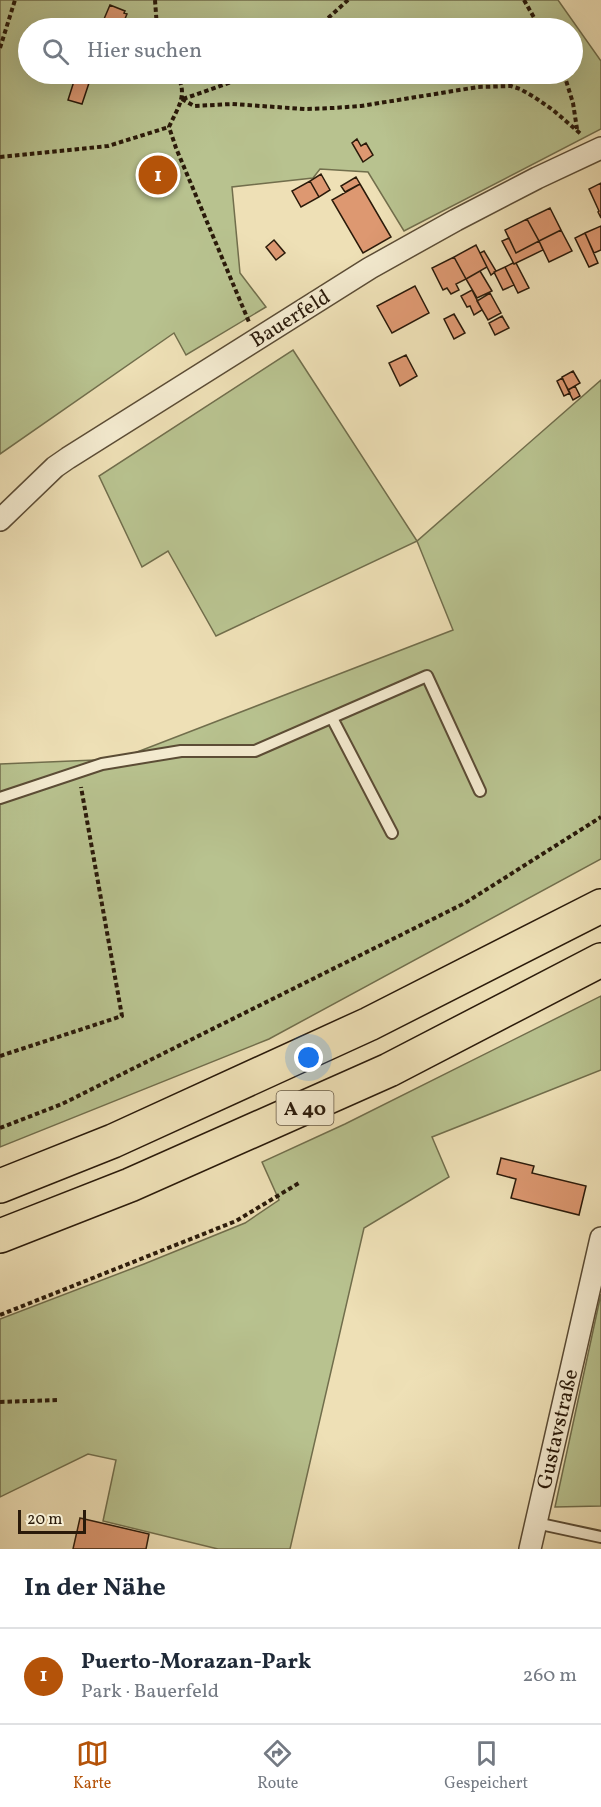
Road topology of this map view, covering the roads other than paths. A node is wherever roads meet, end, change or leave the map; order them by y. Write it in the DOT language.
graph roads {
  1 [pos="598,149"];
  2 [pos="0,519"];
  3 [pos="332,718"];
  4 [pos="480,791"];
  5 [pos="0,798"];
  6 [pos="392,833"];
  7 [pos="601,906"];
  8 [pos="601,960"];
  9 [pos="0,1185"];
  10 [pos="0,1236"];
  11 [pos="601,1238"];
  12 [pos="536,1522"];
  13 [pos="601,1537"];
  14 [pos="530,1549"];
  1 -- 2 [label="street, Bauerfeld"];
  3 -- 4 [label="lane"];
  3 -- 5 [label="lane"];
  3 -- 6 [label="lane"];
  7 -- 9 [label="highway, A 40"];
  8 -- 10 [label="highway, A 40"];
  11 -- 12 [label="street, Gustavstraße"];
  12 -- 13 [label="lane"];
  12 -- 14 [label="street, Gustavstraße"];
}
